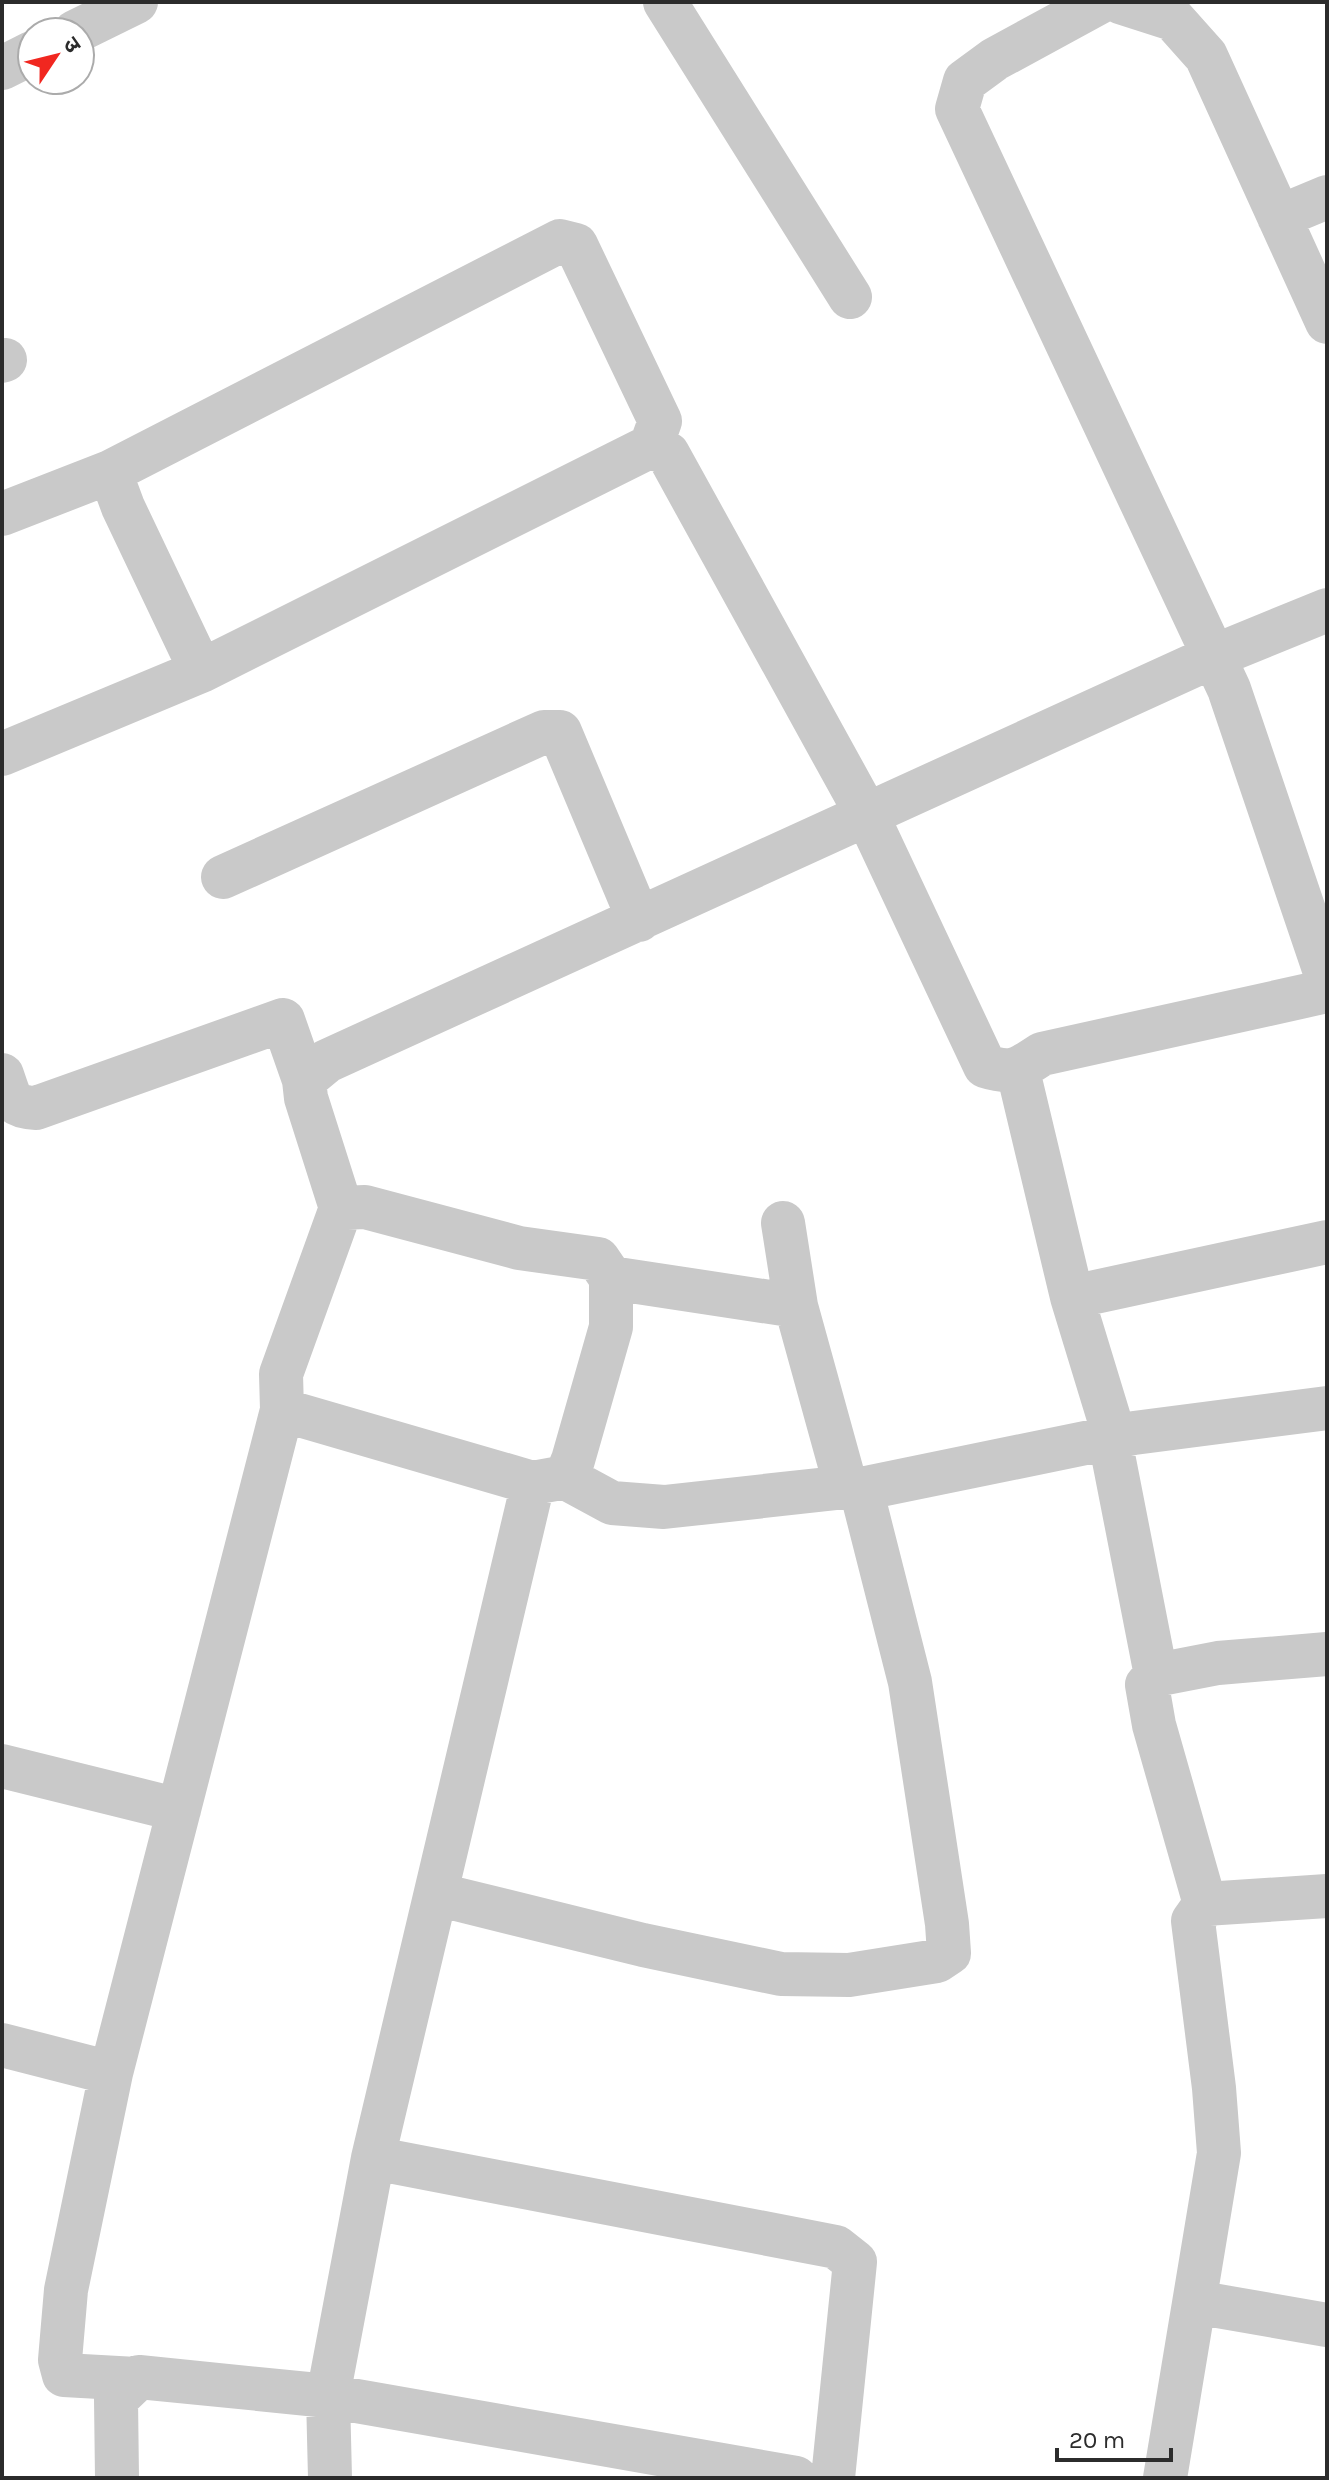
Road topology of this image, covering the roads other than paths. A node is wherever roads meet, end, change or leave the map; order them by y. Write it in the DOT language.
graph roads {
  1 [pos="136,2"];
  2 [pos="665,2"];
  3 [pos="1100,2"];
  4 [pos="1120,2"];
  5 [pos="96,22"];
  6 [pos="1327,197"];
  7 [pos="1279,217"];
  8 [pos="850,297"];
  9 [pos="1327,322"];
  10 [pos="651,446"];
  11 [pos="110,472"];
  12 [pos="2,514"];
  13 [pos="1327,610"];
  14 [pos="1212,657"];
  15 [pos="201,671"];
  16 [pos="2,754"];
  17 [pos="867,815"];
  18 [pos="223,877"];
  19 [pos="639,920"];
  20 [pos="1327,978"];
  21 [pos="1327,991"];
  22 [pos="1018,1071"];
  23 [pos="2,1075"];
  24 [pos="304,1080"];
  25 [pos="341,1208"];
  26 [pos="783,1223"];
  27 [pos="1327,1242"];
  28 [pos="611,1278"];
  29 [pos="1072,1297"];
  30 [pos="796,1306"];
  31 [pos="1327,1408"];
  32 [pos="282,1410"];
  33 [pos="1115,1438"];
  34 [pos="549,1480"];
  35 [pos="854,1488"];
  36 [pos="1327,1654"];
  37 [pos="1156,1675"];
  38 [pos="2,1766"];
  39 [pos="179,1810"];
  40 [pos="436,1894"];
  41 [pos="1327,1896"];
  42 [pos="1205,1904"];
  43 [pos="2,2045"];
  44 [pos="111,2073"];
  45 [pos="373,2158"];
  46 [pos="1195,2302"];
  47 [pos="1327,2325"];
  48 [pos="136,2379"];
  49 [pos="328,2396"];
  50 [pos="117,2478"];
  51 [pos="330,2478"];
  52 [pos="796,2478"];
  53 [pos="833,2478"];
  54 [pos="1165,2478"];
  1 -- 5 [label="street"];
  2 -- 8 [label="street"];
  3 -- 14 [label="street"];
  4 -- 7 [label="street"];
  6 -- 7 [label="street"];
  7 -- 9 [label="street"];
  10 -- 11 [label="street"];
  10 -- 15 [label="street"];
  10 -- 17 [label="street"];
  11 -- 12 [label="street"];
  11 -- 15 [label="street"];
  13 -- 14 [label="street"];
  14 -- 17 [label="street"];
  14 -- 20 [label="street"];
  15 -- 16 [label="street"];
  17 -- 19 [label="street"];
  17 -- 22 [label="street"];
  18 -- 19 [label="street"];
  19 -- 24 [label="street"];
  21 -- 22 [label="street"];
  22 -- 29 [label="street"];
  23 -- 24 [label="street"];
  24 -- 25 [label="street"];
  25 -- 28 [label="street"];
  25 -- 32 [label="street"];
  26 -- 30 [label="street"];
  27 -- 29 [label="street"];
  28 -- 30 [label="street"];
  28 -- 34 [label="street"];
  29 -- 33 [label="street"];
  30 -- 35 [label="street"];
  31 -- 33 [label="street"];
  32 -- 34 [label="street"];
  32 -- 39 [label="street"];
  33 -- 35 [label="street"];
  33 -- 37 [label="street"];
  34 -- 35 [label="street"];
  34 -- 40 [label="street"];
  35 -- 40 [label="street"];
  36 -- 37 [label="street"];
  37 -- 42 [label="street"];
  38 -- 39 [label="street"];
  39 -- 44 [label="street"];
  40 -- 45 [label="street"];
  41 -- 42 [label="street"];
  42 -- 46 [label="street"];
  43 -- 44 [label="street"];
  44 -- 48 [label="street"];
  45 -- 49 [label="street"];
  45 -- 53 [label="street"];
  46 -- 47 [label="street"];
  46 -- 54 [label="street"];
  48 -- 49 [label="street"];
  48 -- 50 [label="street"];
  49 -- 51 [label="street"];
  49 -- 52 [label="street"];
}
